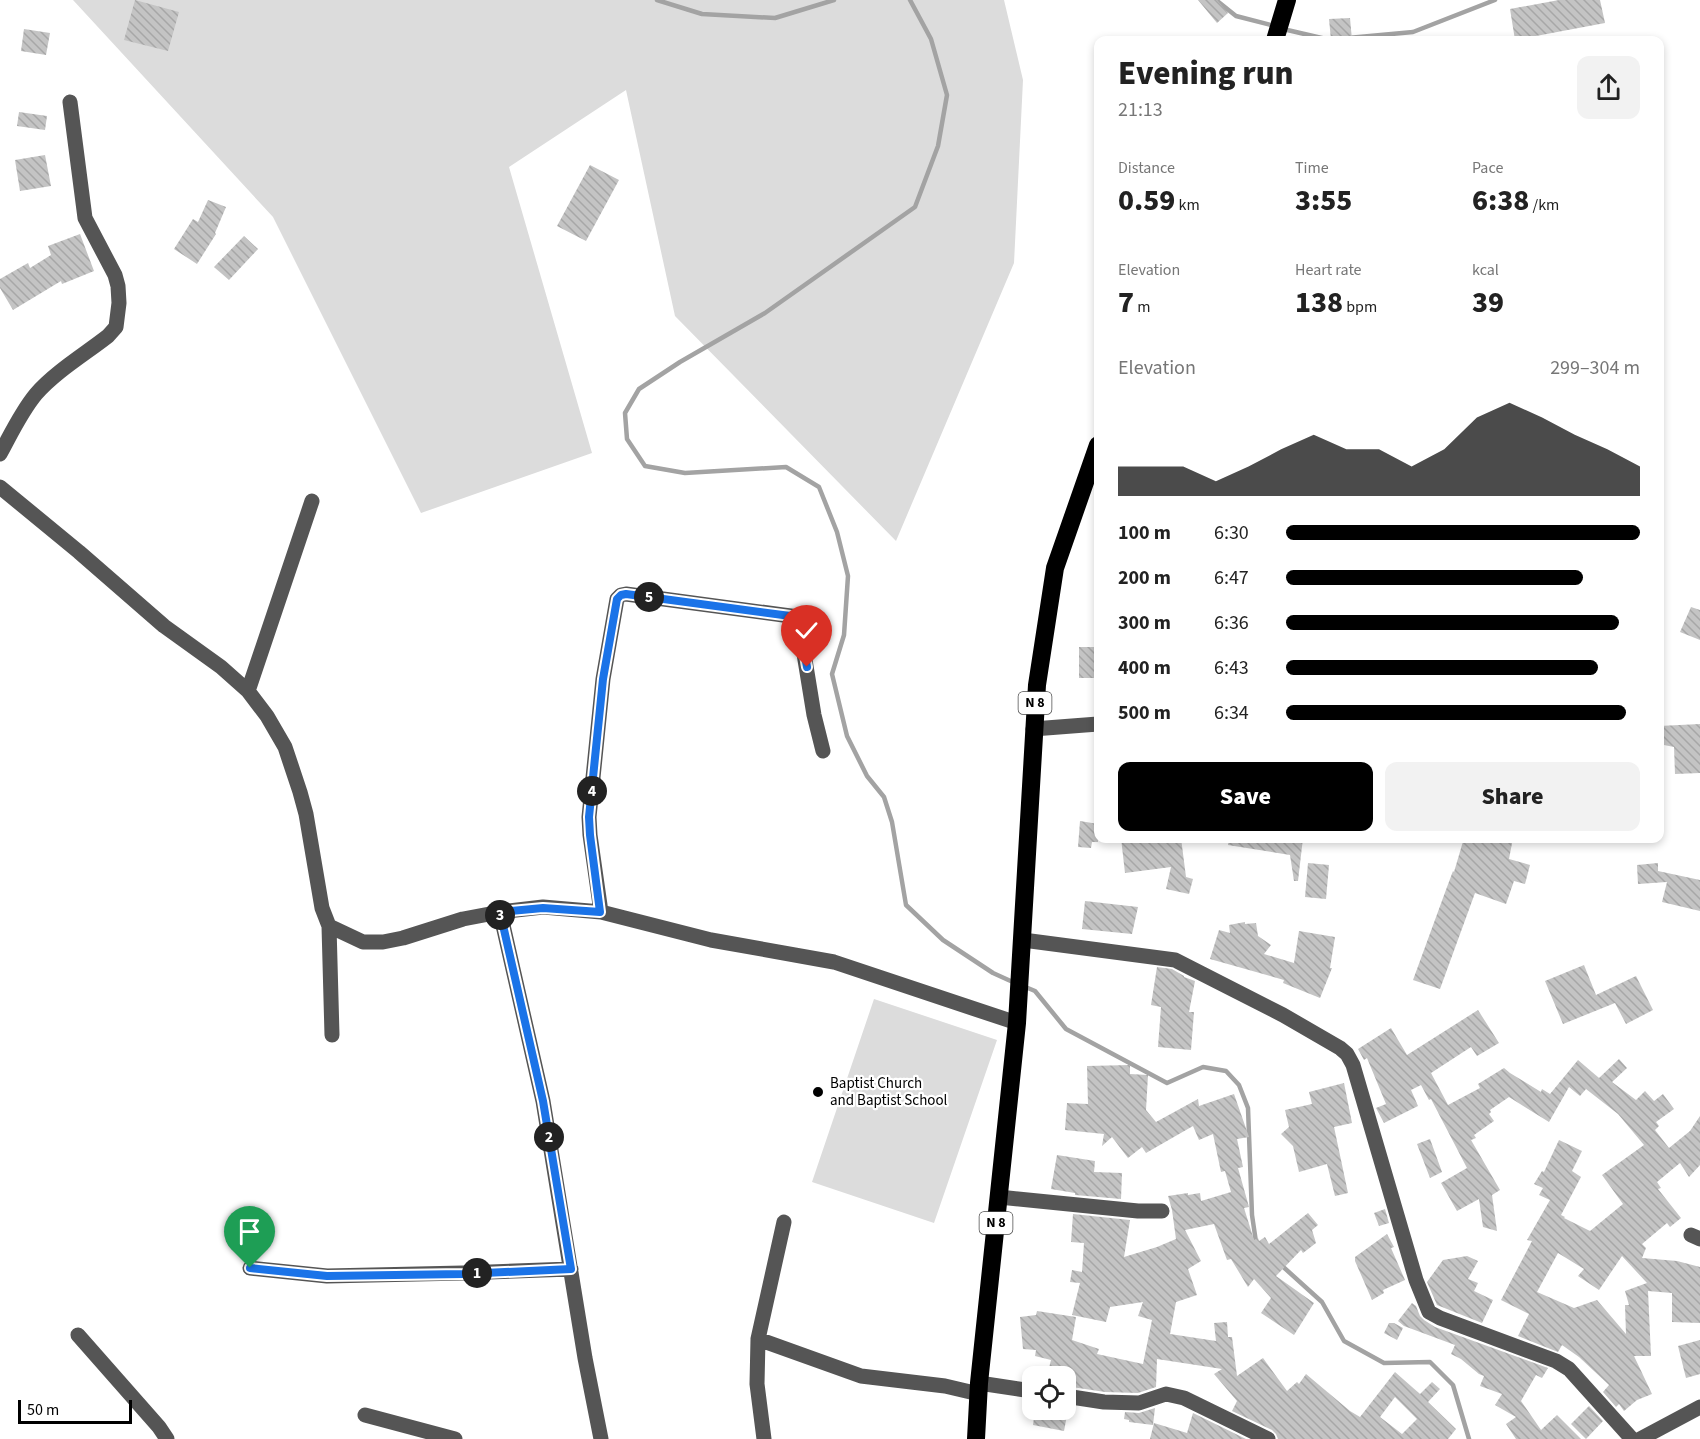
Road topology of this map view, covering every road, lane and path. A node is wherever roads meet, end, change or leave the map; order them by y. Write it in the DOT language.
graph roads {
  1 [pos="1287,0"];
  2 [pos="1276,36"];
  3 [pos="70,102"];
  4 [pos="0,454"];
  5 [pos="1094,456"];
  6 [pos="0,487"];
  7 [pos="312,501"];
  8 [pos="248,691"];
  9 [pos="1094,724"];
  10 [pos="1034,729"];
  11 [pos="823,751"];
  12 [pos="500,912"];
  13 [pos="600,912"];
  14 [pos="329,926"];
  15 [pos="1023,940"];
  16 [pos="1018,1015"];
  17 [pos="332,1035"];
  18 [pos="999,1197"];
  19 [pos="1162,1211"];
  20 [pos="784,1222"];
  21 [pos="250,1268"];
  22 [pos="571,1269"];
  23 [pos="78,1335"];
  24 [pos="758,1339"];
  25 [pos="979,1388"];
  26 [pos="1022,1390"];
  27 [pos="1076,1398"];
  28 [pos="1700,1407"];
  29 [pos="365,1415"];
  30 [pos="166,1439"];
  31 [pos="455,1439"];
  32 [pos="601,1439"];
  33 [pos="764,1439"];
  34 [pos="976,1439"];
  35 [pos="1268,1439"];
  36 [pos="1632,1439"];
  37 [pos="1640,1439"];
  1 -- 2 [label="highway"];
  3 -- 4 [label="street"];
  5 -- 10 [label="highway, N 8"];
  6 -- 8 [label="street"];
  7 -- 8 [label="street"];
  8 -- 14 [label="street"];
  9 -- 10 [label="street"];
  10 -- 15 [label="highway, N 8"];
  11 -- 13 [label="street"];
  12 -- 13 [label="street"];
  12 -- 14 [label="street"];
  12 -- 22 [label="street"];
  13 -- 16 [label="street"];
  14 -- 17 [label="street"];
  15 -- 16 [label="highway, N 8"];
  15 -- 36 [label="street"];
  16 -- 18 [label="highway, N 8"];
  18 -- 19 [label="street"];
  18 -- 25 [label="highway, N 8"];
  20 -- 24 [label="street"];
  21 -- 22 [label="street"];
  22 -- 32 [label="street"];
  23 -- 30 [label="street"];
  24 -- 25 [label="street"];
  24 -- 33 [label="street"];
  25 -- 26 [label="street"];
  25 -- 34 [label="highway, N 8"];
  27 -- 35 [label="street"];
  28 -- 37 [label="street"];
  29 -- 31 [label="street"];
}
